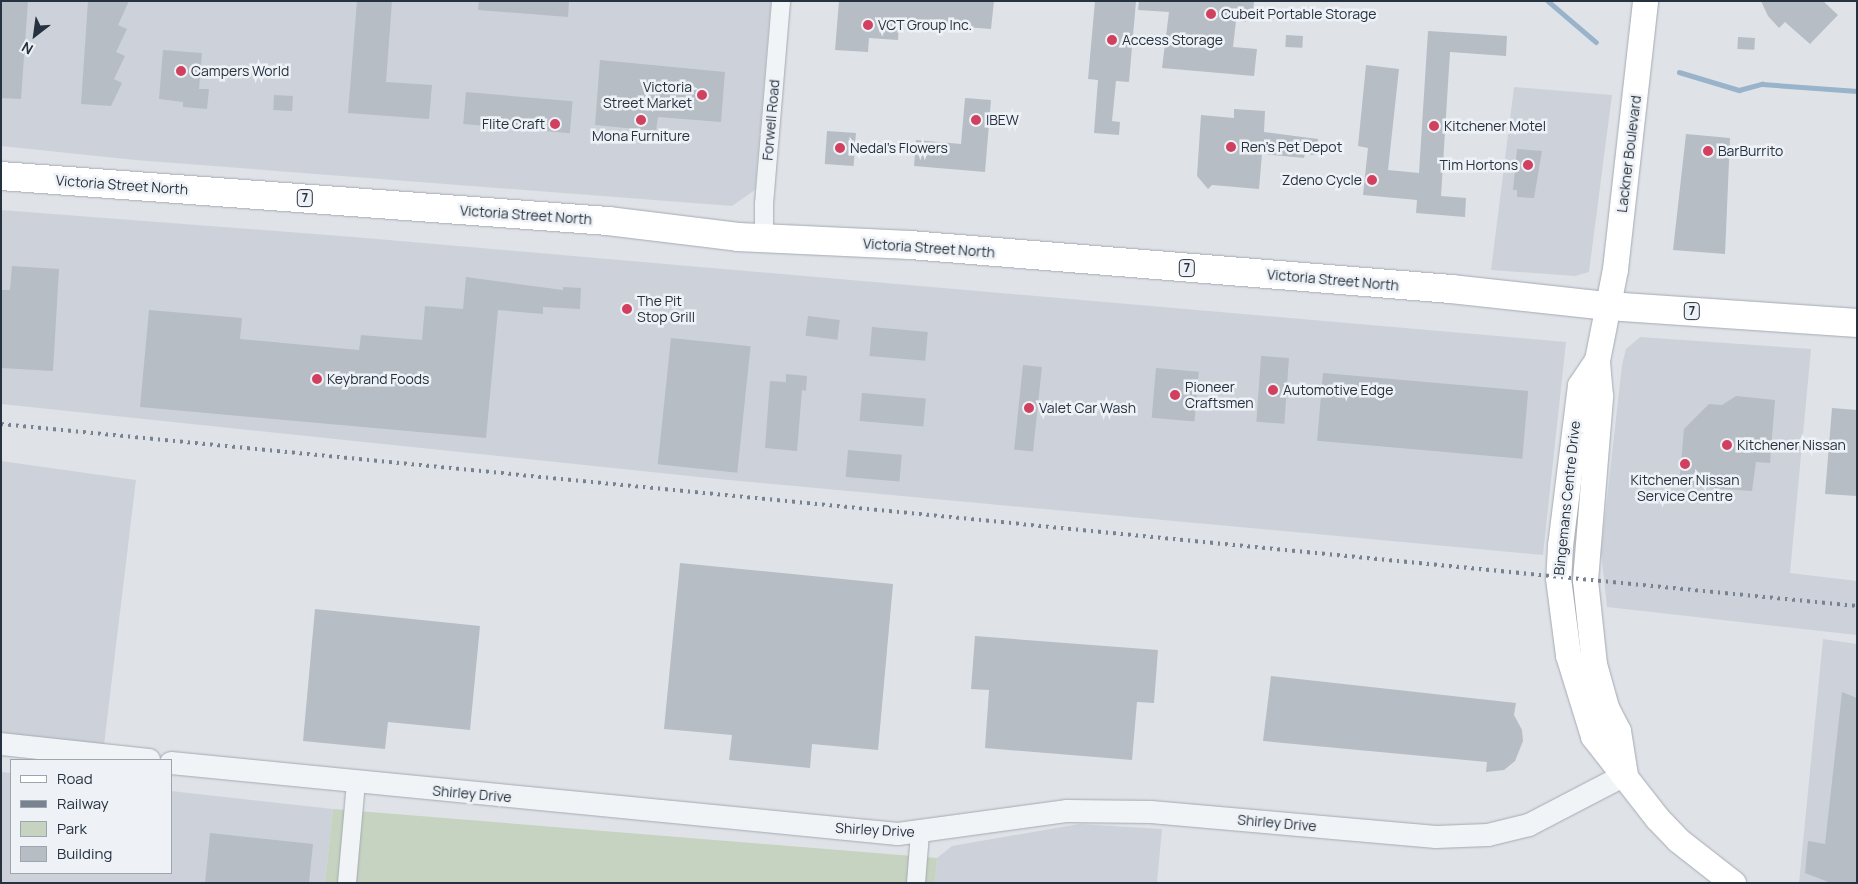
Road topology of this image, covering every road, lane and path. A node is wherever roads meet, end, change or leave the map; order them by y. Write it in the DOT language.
graph roads {
  1 [pos="781,1"];
  2 [pos="1645,1"];
  3 [pos="1,176"];
  4 [pos="764,238"];
  5 [pos="1608,306"];
  6 [pos="1857,323"];
  7 [pos="1,744"];
  8 [pos="140,759"];
  9 [pos="172,763"];
  10 [pos="1625,775"];
  11 [pos="356,783"];
  12 [pos="920,833"];
  13 [pos="347,883"];
  14 [pos="916,883"];
  15 [pos="1733,883"];
  1 -- 4 [label="street, Forwell Road"];
  2 -- 5 [label="main road, Lackner Boulevard"];
  3 -- 4 [label="main road, Victoria Street North / 7"];
  4 -- 5 [label="main road, Victoria Street North / 7"];
  5 -- 6 [label="main road, Victoria Street North / 7"];
  5 -- 10 [label="main road, Bingemans Centre Drive"];
  7 -- 8 [label="street"];
  9 -- 11 [label="street, Shirley Drive"];
  10 -- 12 [label="street, Shirley Drive"];
  10 -- 15 [label="main road, Bingemans Centre Drive"];
  11 -- 12 [label="street, Shirley Drive"];
  11 -- 13 [label="street"];
  12 -- 14 [label="street"];
}
